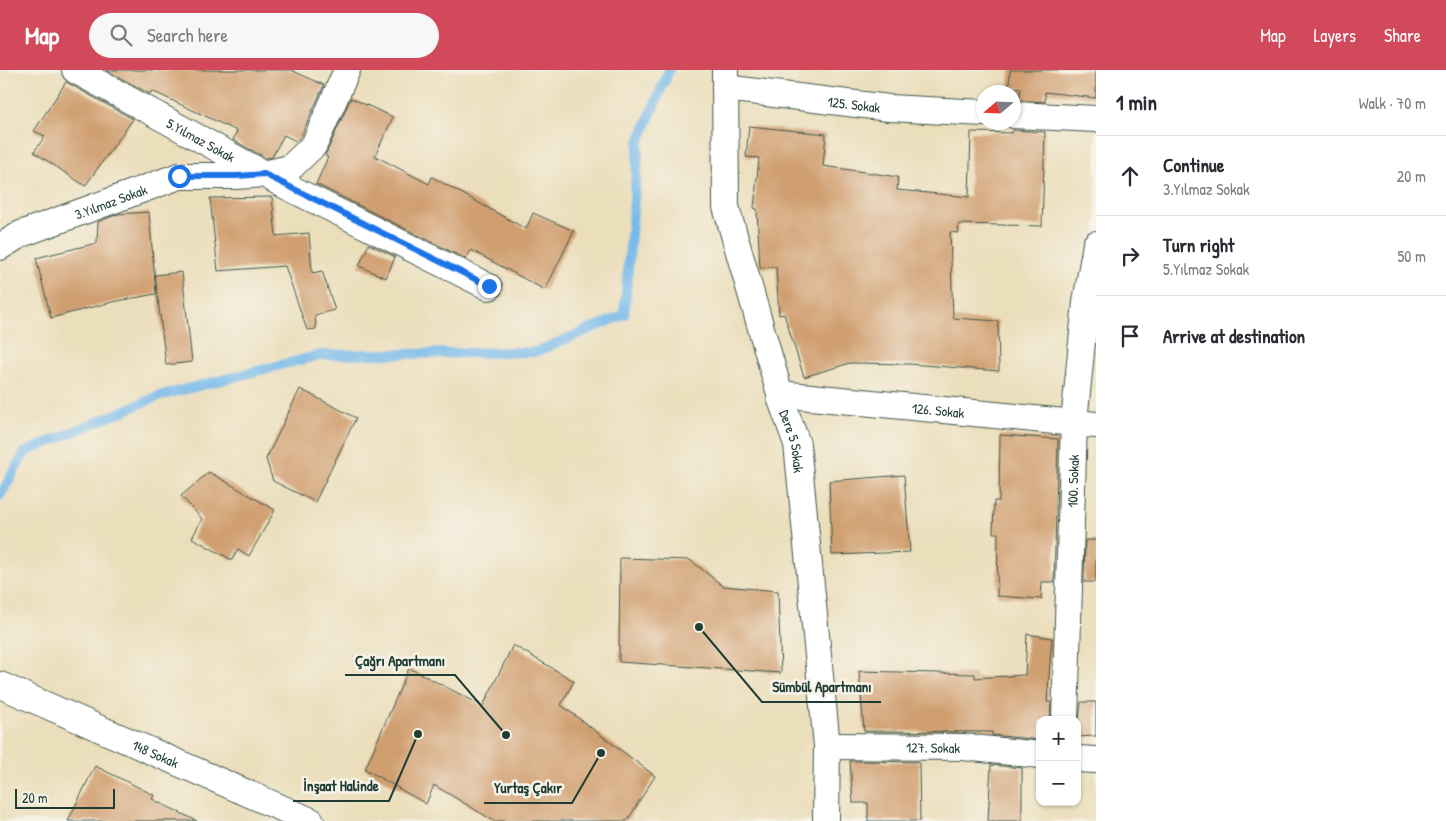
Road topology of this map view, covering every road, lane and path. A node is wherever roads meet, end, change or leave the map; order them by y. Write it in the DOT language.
graph roads {
  1 [pos="75,70"];
  2 [pos="347,70"];
  3 [pos="725,79"];
  4 [pos="976,113"];
  5 [pos="1021,115"];
  6 [pos="1096,119"];
  7 [pos="264,174"];
  8 [pos="1096,244"];
  9 [pos="0,247"];
  10 [pos="489,286"];
  11 [pos="780,394"];
  12 [pos="1085,424"];
  13 [pos="0,685"];
  14 [pos="1065,716"];
  15 [pos="827,746"];
  16 [pos="1036,755"];
  17 [pos="1081,759"];
  18 [pos="1096,760"];
  19 [pos="311,821"];
  20 [pos="826,821"];
  1 -- 7 [label="street, 5.Yılmaz Sokak"];
  2 -- 7 [label="street, 3.Yılmaz Sokak"];
  3 -- 4 [label="street, 125. Sokak"];
  3 -- 11 [label="street, Dere 5 Sokak"];
  5 -- 6 [label="street"];
  7 -- 9 [label="street, 3.Yılmaz Sokak"];
  7 -- 10 [label="street, 5.Yılmaz Sokak"];
  8 -- 12 [label="street, 100. Sokak"];
  11 -- 12 [label="street, 126. Sokak"];
  11 -- 15 [label="street, Dere 5 Sokak"];
  12 -- 14 [label="street, 100. Sokak"];
  13 -- 19 [label="street, 148 Sokak"];
  15 -- 16 [label="street, 127. Sokak"];
  15 -- 20 [label="street, Dere 5 Sokak"];
  17 -- 18 [label="street"];
}
